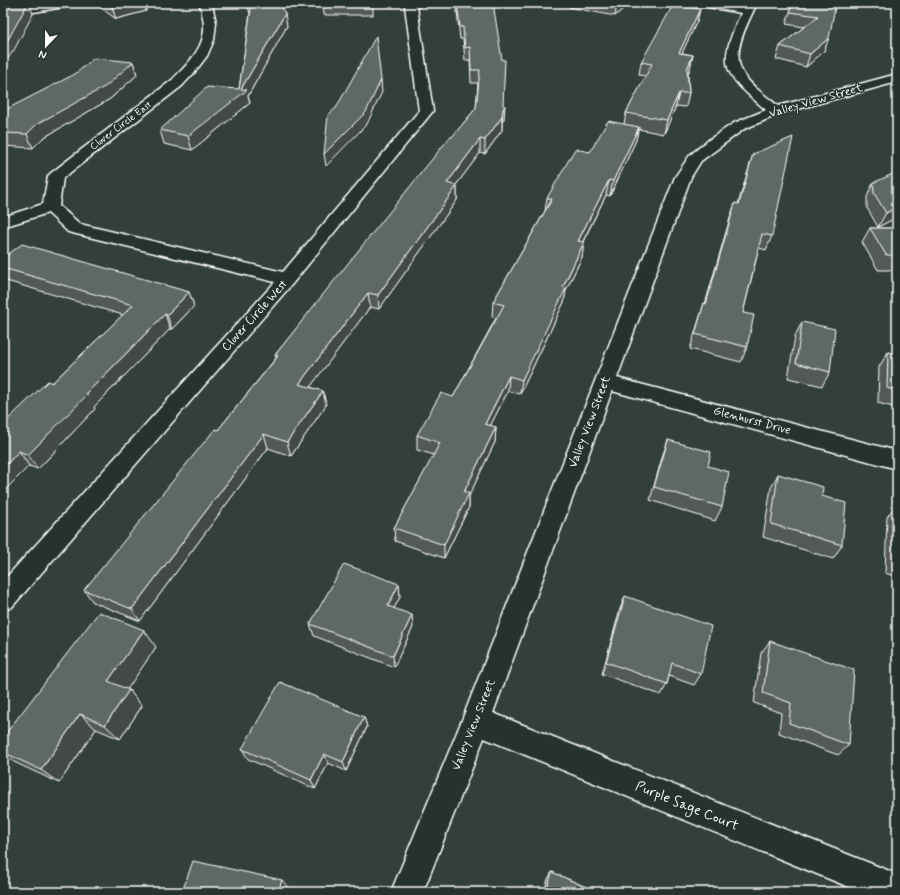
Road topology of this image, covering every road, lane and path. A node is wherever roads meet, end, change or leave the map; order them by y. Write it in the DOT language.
graph roads {
  1 [pos="73,3"];
  2 [pos="204,3"];
  3 [pos="416,3"];
  4 [pos="703,3"];
  5 [pos="749,7"];
  6 [pos="3,14"];
  7 [pos="897,78"];
  8 [pos="776,111"];
  9 [pos="51,207"];
  10 [pos="3,222"];
  11 [pos="287,279"];
  12 [pos="606,382"];
  13 [pos="897,460"];
  14 [pos="3,599"];
  15 [pos="476,721"];
  16 [pos="897,890"];
  17 [pos="407,892"];
  1 -- 6 [label="street"];
  2 -- 9 [label="street, Clover Circle East"];
  3 -- 11 [label="street, Clover Circle West"];
  4 -- 5 [label="street"];
  5 -- 8 [label="street"];
  7 -- 8 [label="street, Valley View Street"];
  8 -- 12 [label="street, Valley View Street"];
  9 -- 10 [label="street"];
  9 -- 11 [label="street"];
  11 -- 14 [label="street, Clover Circle West"];
  12 -- 13 [label="street, Glenhurst Drive"];
  12 -- 15 [label="street, Valley View Street"];
  15 -- 16 [label="street, Purple Sage Court"];
  15 -- 17 [label="street, Valley View Street"];
}
